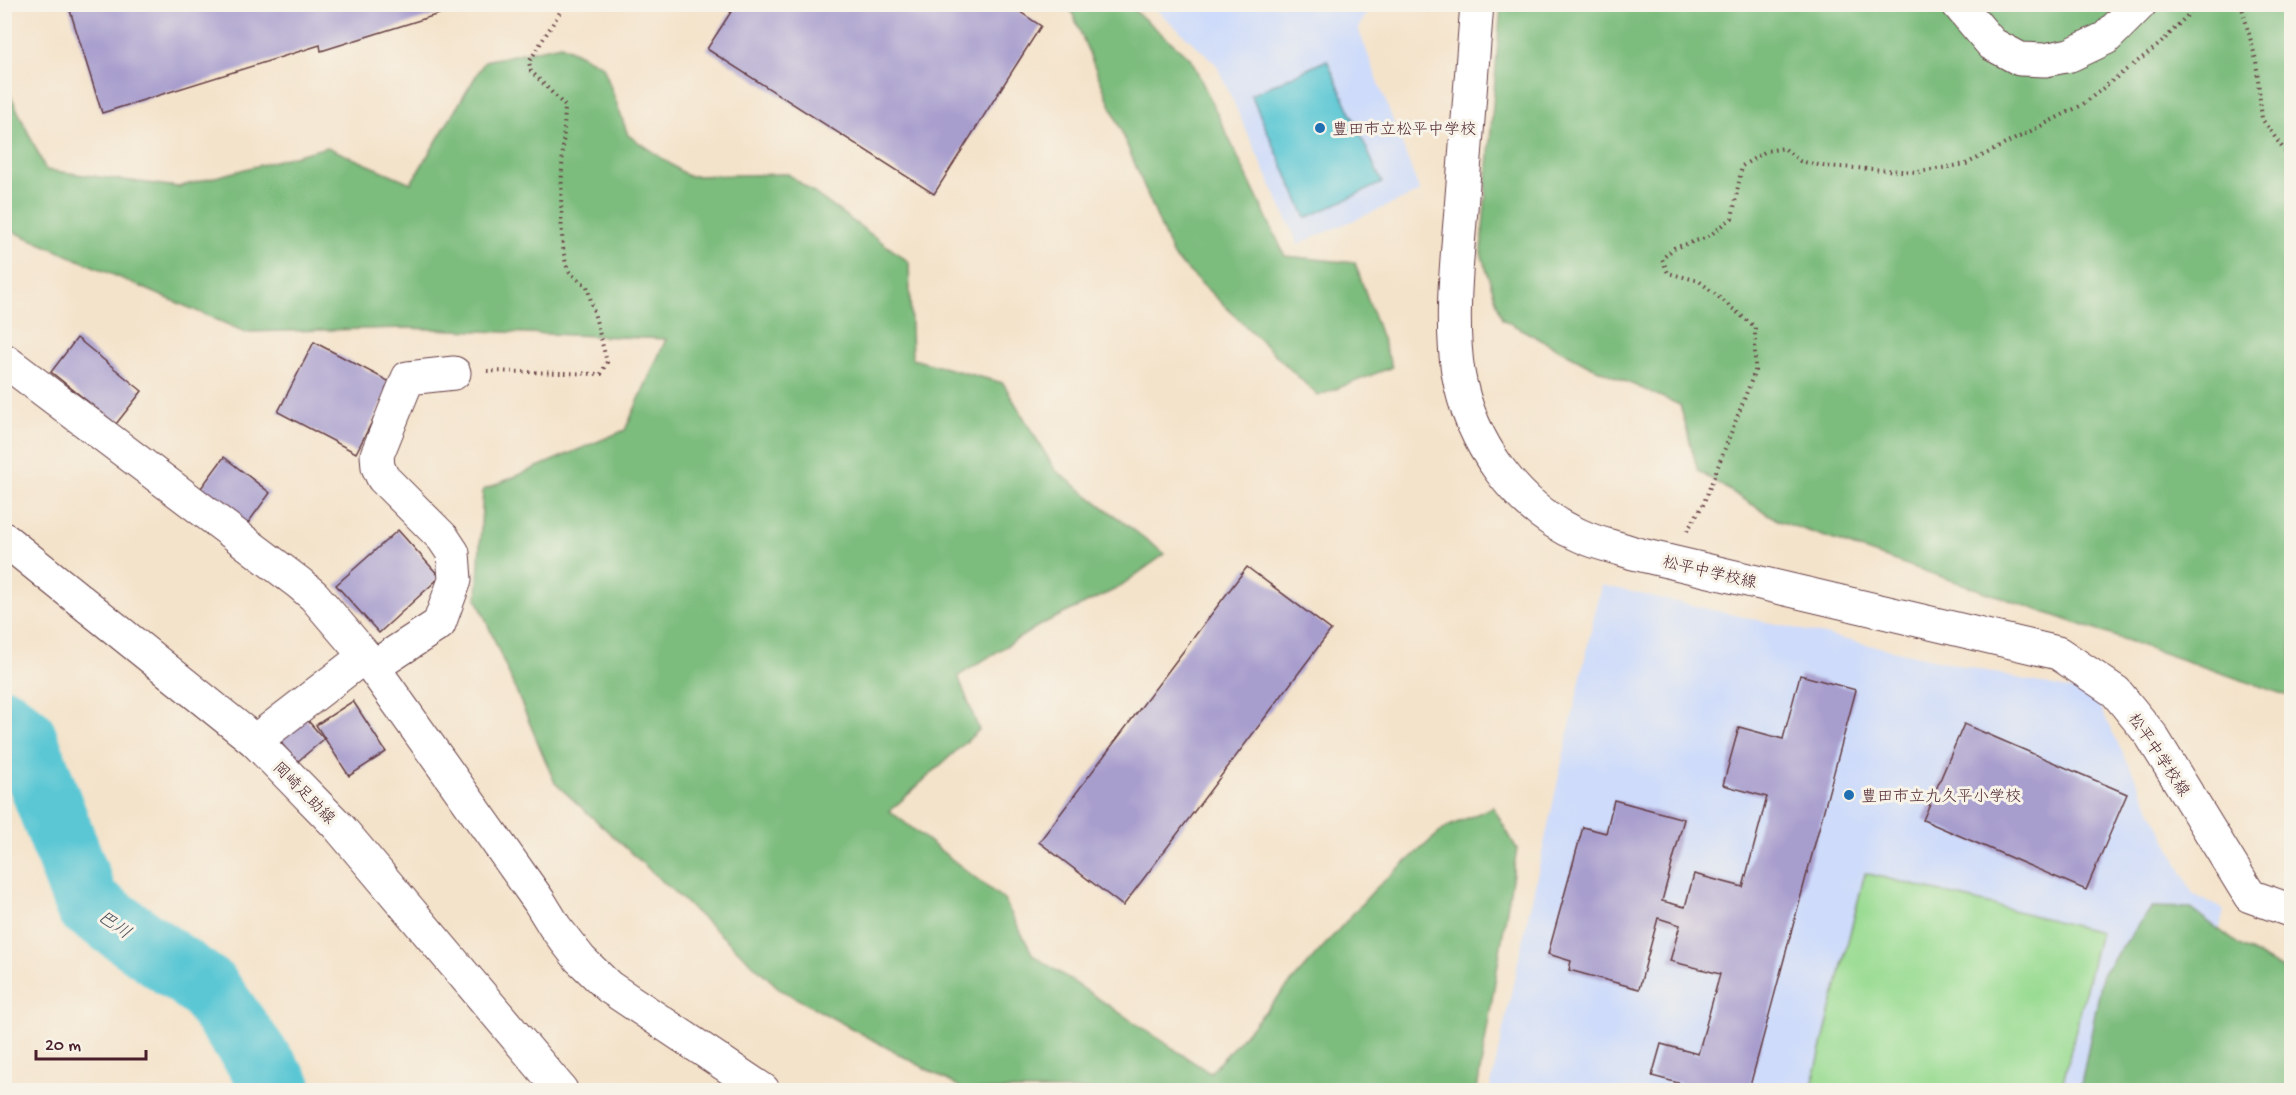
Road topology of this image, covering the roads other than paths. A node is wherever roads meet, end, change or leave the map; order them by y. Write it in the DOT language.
graph roads {
  1 [pos="1477,4"];
  2 [pos="1958,4"];
  3 [pos="2140,4"];
  4 [pos="4,360"];
  5 [pos="454,373"];
  6 [pos="4,539"];
  7 [pos="369,662"];
  8 [pos="255,741"];
  9 [pos="2292,912"];
  10 [pos="561,1090"];
  11 [pos="763,1090"];
  1 -- 9 [label="street, 松平中学校線"];
  2 -- 3 [label="street"];
  4 -- 7 [label="street"];
  5 -- 7 [label="street"];
  6 -- 8 [label="street, 岡崎足助線"];
  7 -- 8 [label="street"];
  7 -- 11 [label="street"];
  8 -- 10 [label="street, 岡崎足助線"];
}
